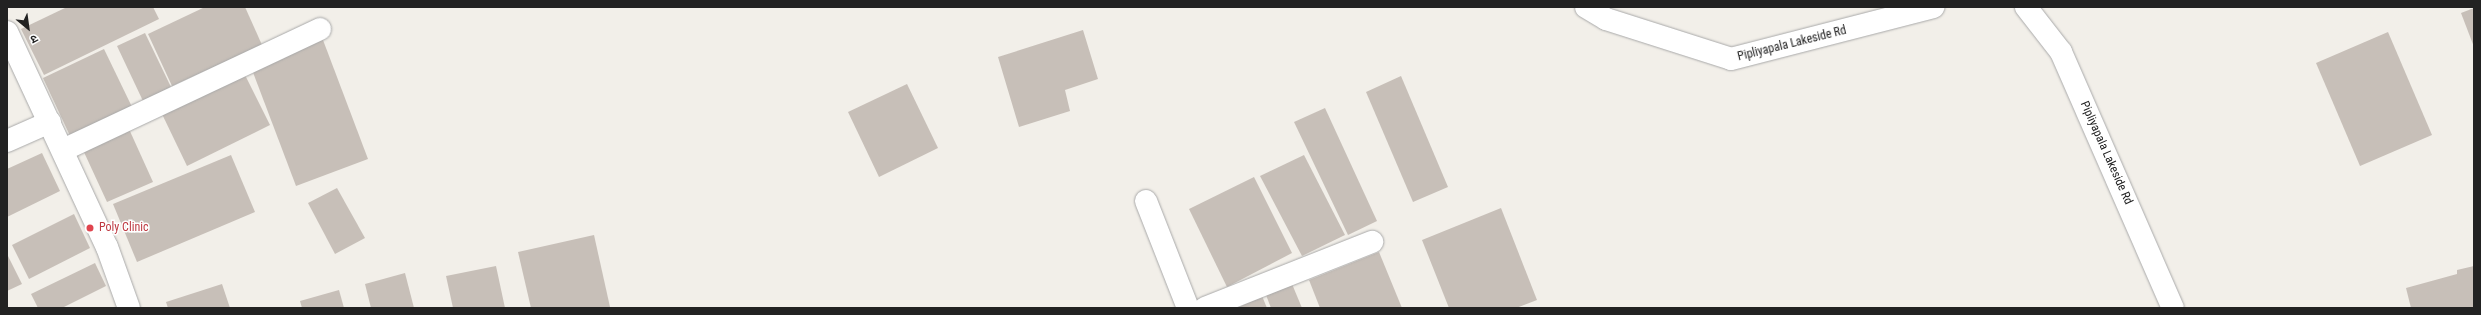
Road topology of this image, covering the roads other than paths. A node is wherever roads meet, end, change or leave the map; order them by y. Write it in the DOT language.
graph roads {
  1 [pos="1586,7"];
  2 [pos="1933,7"];
  3 [pos="2026,7"];
  4 [pos="320,29"];
  5 [pos="7,32"];
  6 [pos="50,122"];
  7 [pos="7,141"];
  8 [pos="62,150"];
  9 [pos="1146,201"];
  10 [pos="1372,242"];
  11 [pos="129,308"];
  12 [pos="1188,308"];
  13 [pos="1205,308"];
  14 [pos="2173,308"];
  1 -- 2 [label="street, Pipliyapala Lakeside Rd"];
  3 -- 14 [label="street, Pipliyapala Lakeside Rd"];
  4 -- 8 [label="street"];
  5 -- 6 [label="street"];
  6 -- 7 [label="street"];
  6 -- 8 [label="street"];
  8 -- 11 [label="street"];
  9 -- 12 [label="street"];
  10 -- 13 [label="street"];
}
